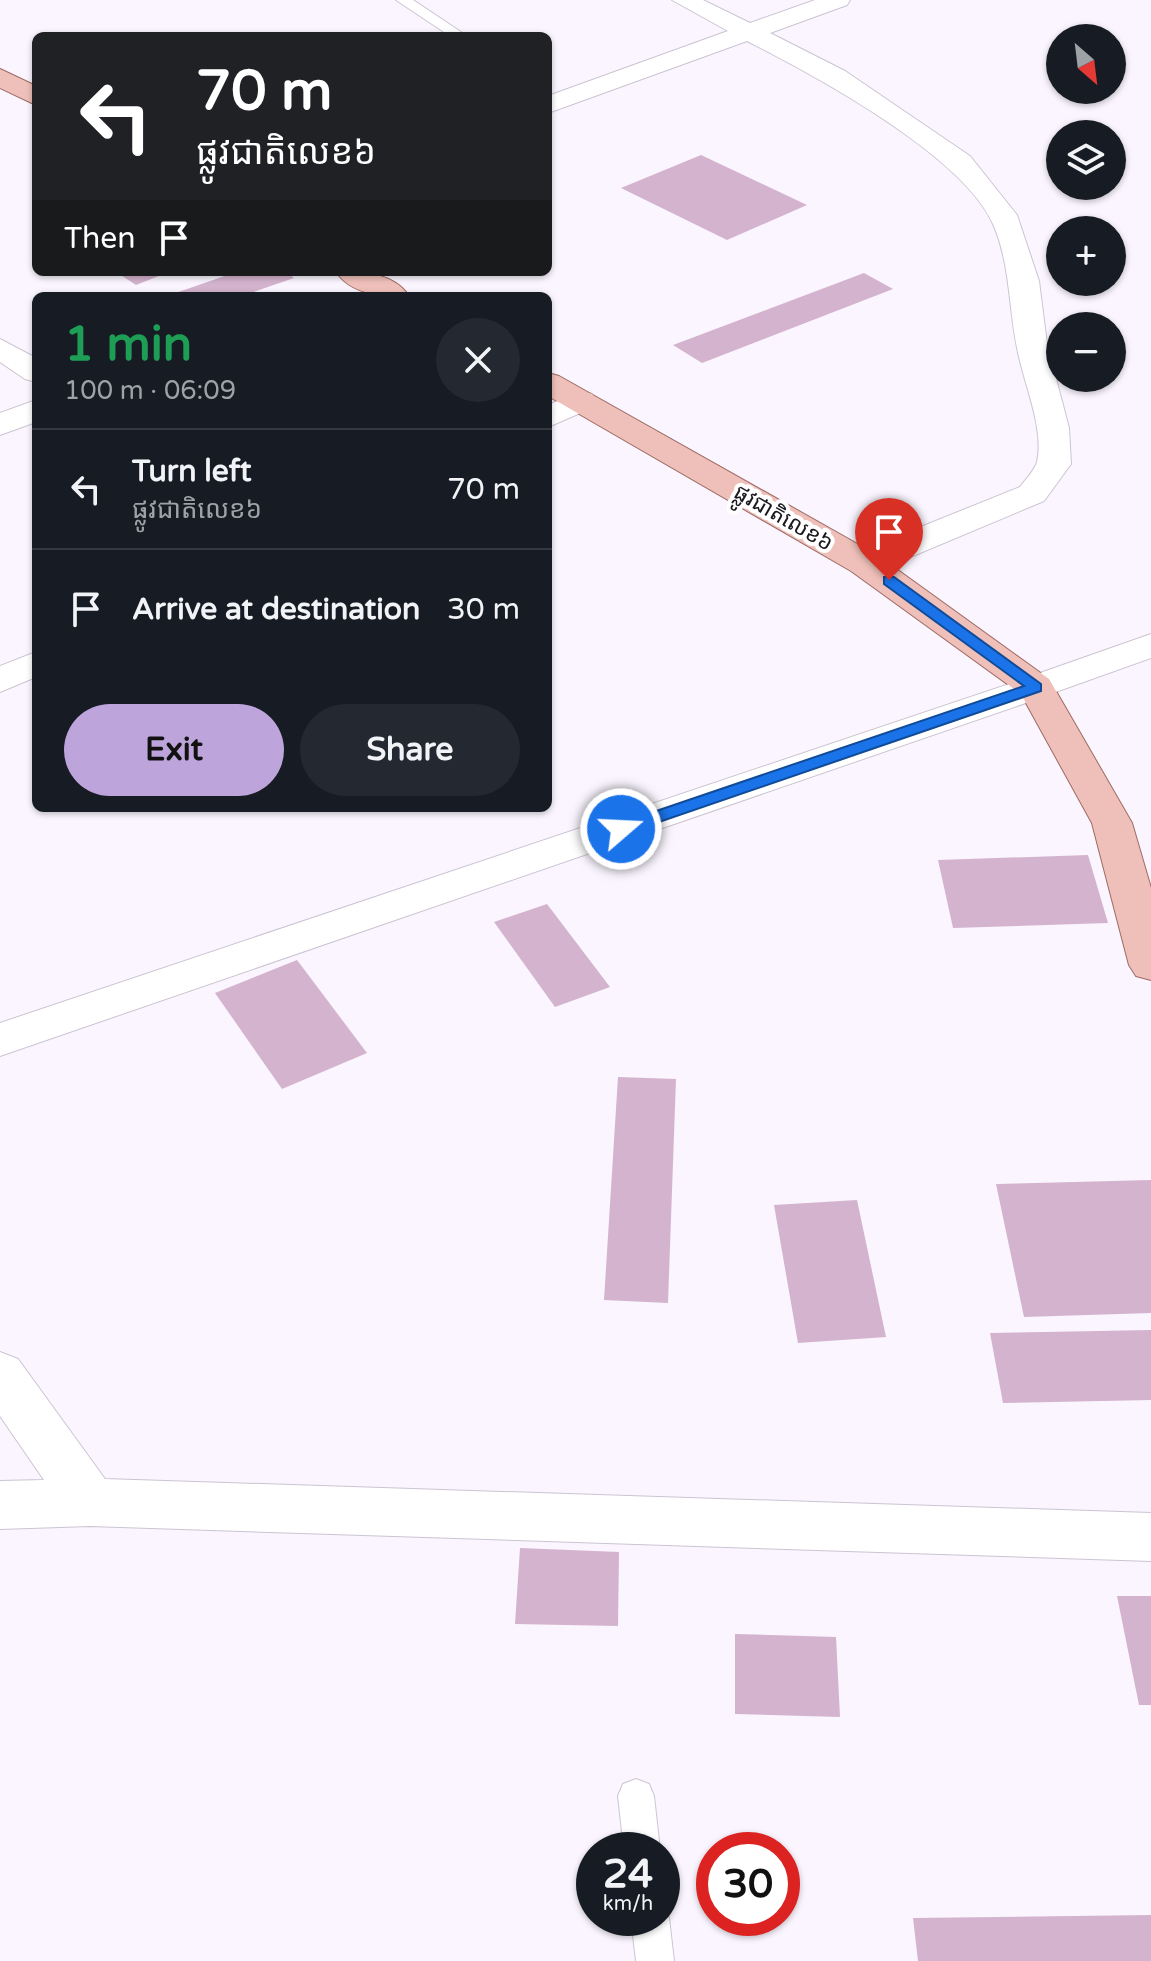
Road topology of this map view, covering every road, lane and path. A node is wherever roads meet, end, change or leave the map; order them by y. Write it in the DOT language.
graph roads {
  1 [pos="403,0"];
  2 [pos="684,0"];
  3 [pos="838,0"];
  4 [pos="447,32"];
  5 [pos="746,34"];
  6 [pos="552,104"];
  7 [pos="358,276"];
  8 [pos="387,292"];
  9 [pos="0,348"];
  10 [pos="32,369"];
  11 [pos="552,385"];
  12 [pos="581,401"];
  13 [pos="32,412"];
  14 [pos="552,415"];
  15 [pos="0,425"];
  16 [pos="864,563"];
  17 [pos="1151,645"];
  18 [pos="32,665"];
  19 [pos="0,680"];
  20 [pos="1036,687"];
  21 [pos="1151,965"];
  22 [pos="0,1040"];
  23 [pos="0,1374"];
  24 [pos="90,1502"];
  25 [pos="0,1505"];
  26 [pos="1151,1537"];
  27 [pos="636,1796"];
  28 [pos="640,1832"];
  29 [pos="652,1936"];
  30 [pos="655,1961"];
  1 -- 4 [label="lane"];
  2 -- 5 [label="street"];
  3 -- 5 [label="street"];
  5 -- 6 [label="street"];
  5 -- 16 [label="street"];
  7 -- 8 [label="main road"];
  9 -- 10 [label="street"];
  11 -- 12 [label="main road, ផ្លូវជាតិលេខ៦"];
  12 -- 14 [label="street"];
  12 -- 16 [label="main road, ផ្លូវជាតិលេខ៦"];
  13 -- 15 [label="street"];
  16 -- 20 [label="main road, ផ្លូវជាតិលេខ៦"];
  17 -- 20 [label="street"];
  18 -- 19 [label="street"];
  20 -- 21 [label="main road, ផ្លូវជាតិលេខ៦"];
  20 -- 22 [label="street"];
  23 -- 24 [label="street"];
  24 -- 25 [label="street"];
  24 -- 26 [label="street"];
  27 -- 28 [label="lane"];
  29 -- 30 [label="lane"];
}
